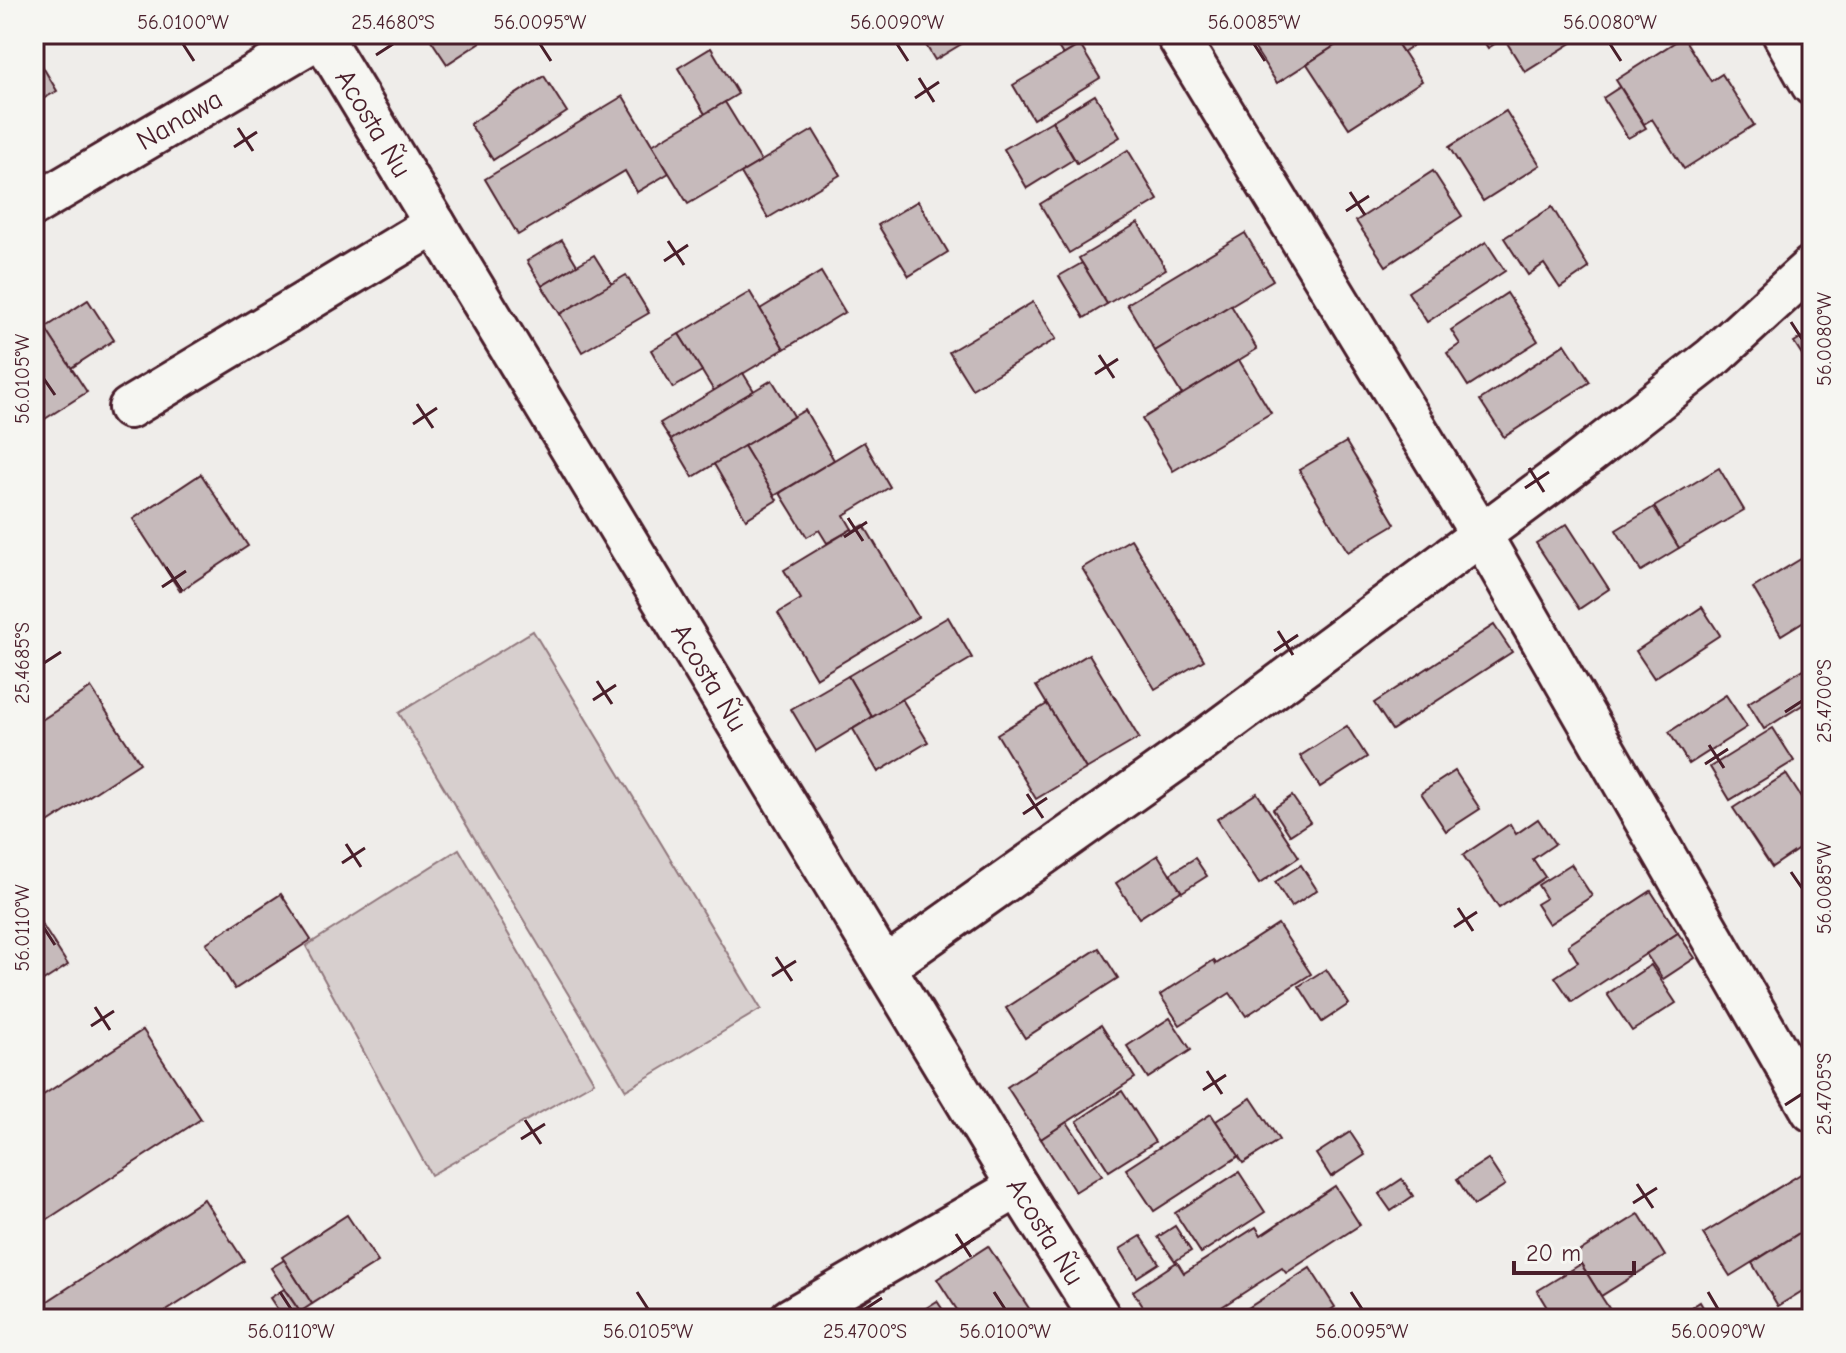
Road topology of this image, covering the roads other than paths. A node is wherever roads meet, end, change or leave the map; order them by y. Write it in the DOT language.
graph roads {
  1 [pos="1176,34"];
  2 [pos="1783,34"];
  3 [pos="322,35"];
  4 [pos="1812,85"];
  5 [pos="34,205"];
  6 [pos="435,224"];
  7 [pos="1812,266"];
  8 [pos="129,408"];
  9 [pos="1481,535"];
  10 [pos="886,966"];
  11 [pos="1812,1111"];
  12 [pos="1018,1187"];
  13 [pos="790,1319"];
  14 [pos="1101,1319"];
  1 -- 9 [label="street"];
  2 -- 4 [label="street"];
  3 -- 5 [label="street, Nanawa"];
  3 -- 6 [label="street, Acosta Ñu"];
  6 -- 8 [label="street"];
  6 -- 10 [label="street, Acosta Ñu"];
  7 -- 9 [label="street"];
  9 -- 10 [label="street"];
  9 -- 11 [label="street"];
  10 -- 12 [label="street, Acosta Ñu"];
  12 -- 13 [label="street"];
  12 -- 14 [label="street, Acosta Ñu"];
}
